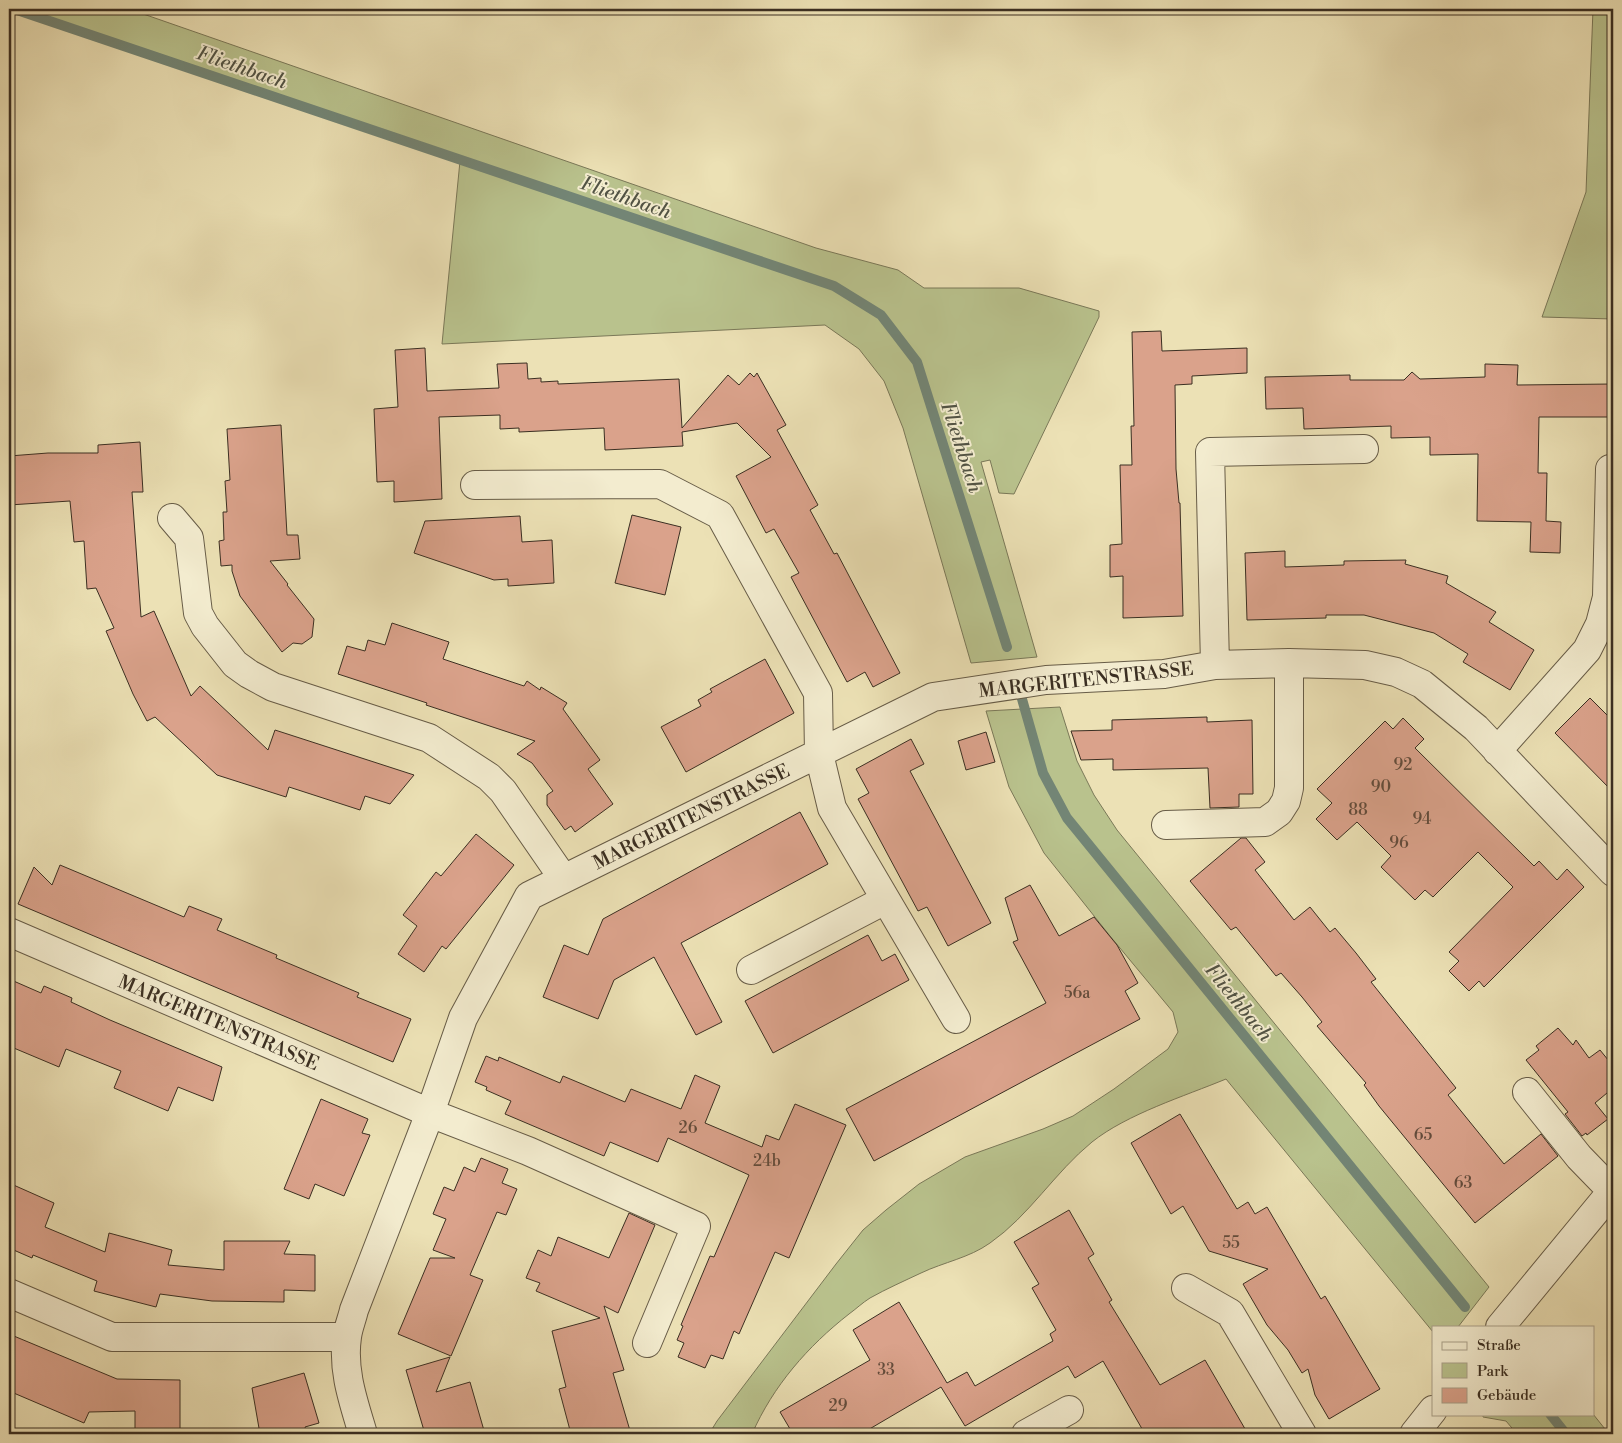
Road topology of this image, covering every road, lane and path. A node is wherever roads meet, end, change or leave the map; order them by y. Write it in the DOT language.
graph roads {
  1 [pos="1364,449"];
  2 [pos="1610,469"];
  3 [pos="475,484"];
  4 [pos="172,518"];
  5 [pos="1289,663"];
  6 [pos="1215,664"];
  7 [pos="1497,751"];
  8 [pos="820,754"];
  9 [pos="1166,825"];
  10 [pos="1613,872"];
  11 [pos="563,878"];
  12 [pos="885,900"];
  13 [pos="9,932"];
  14 [pos="751,970"];
  15 [pos="956,1019"];
  16 [pos="1527,1092"];
  17 [pos="430,1113"];
  18 [pos="1613,1191"];
  19 [pos="1186,1288"];
  20 [pos="9,1293"];
  21 [pos="1501,1326"];
  22 [pos="347,1337"];
  23 [pos="647,1343"];
  24 [pos="1069,1410"];
  25 [pos="1432,1411"];
  26 [pos="363,1434"];
  27 [pos="1026,1434"];
  28 [pos="1302,1434"];
  29 [pos="1414,1434"];
  1 -- 6 [label="street, MARGERITENSTRASSE"];
  2 -- 7 [label="street"];
  3 -- 8 [label="street"];
  4 -- 11 [label="street"];
  5 -- 6 [label="street, MARGERITENSTRASSE"];
  5 -- 7 [label="street, MARGERITENSTRASSE"];
  5 -- 9 [label="street"];
  6 -- 8 [label="street, MARGERITENSTRASSE"];
  7 -- 10 [label="street, MARGERITENSTRASSE"];
  8 -- 11 [label="street, MARGERITENSTRASSE"];
  8 -- 12 [label="street"];
  11 -- 17 [label="street, MARGERITENSTRASSE"];
  12 -- 14 [label="street"];
  12 -- 15 [label="street"];
  13 -- 17 [label="street, MARGERITENSTRASSE"];
  16 -- 18 [label="street"];
  17 -- 22 [label="street, MARGERITENSTRASSE"];
  17 -- 23 [label="street, MARGERITENSTRASSE"];
  18 -- 21 [label="street"];
  19 -- 28 [label="street"];
  20 -- 22 [label="street"];
  22 -- 26 [label="street, MARGERITENSTRASSE"];
  24 -- 27 [label="street"];
  25 -- 29 [label="street"];
}
